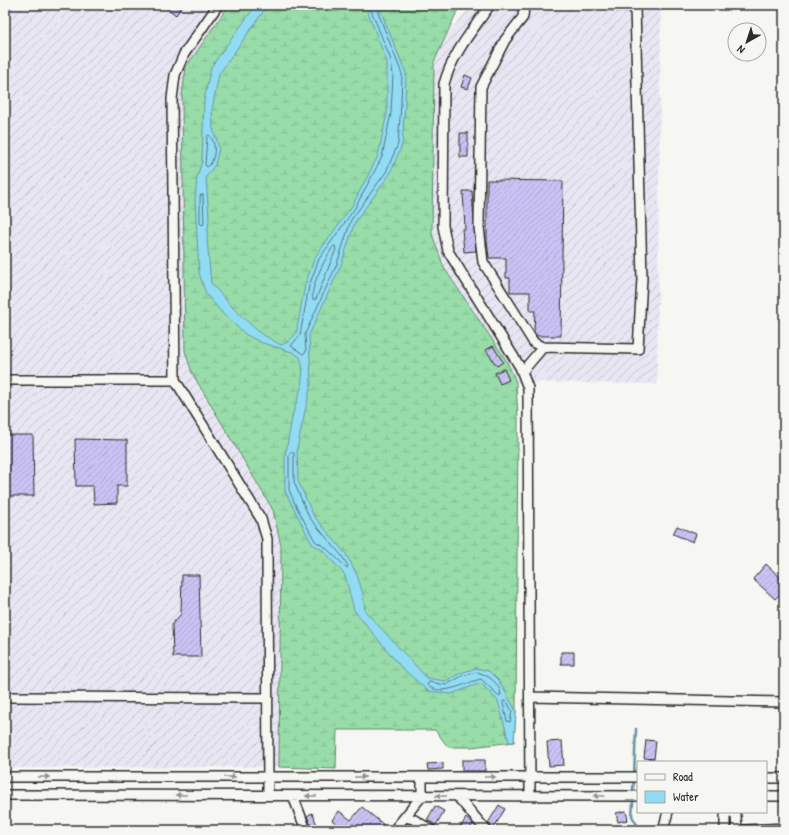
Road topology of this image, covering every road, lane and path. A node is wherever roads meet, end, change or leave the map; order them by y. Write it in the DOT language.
graph roads {
  1 [pos="218,5"];
  2 [pos="490,5"];
  3 [pos="524,5"];
  4 [pos="611,5"];
  5 [pos="543,347"];
  6 [pos="522,372"];
  7 [pos="5,380"];
  8 [pos="175,380"];
  9 [pos="530,696"];
  10 [pos="5,697"];
  11 [pos="268,698"];
  12 [pos="784,702"];
  13 [pos="5,777"];
  14 [pos="268,777"];
  15 [pos="422,777"];
  16 [pos="529,778"];
  17 [pos="635,778"];
  18 [pos="767,778"];
  19 [pos="784,778"];
  20 [pos="268,795"];
  21 [pos="5,796"];
  22 [pos="293,796"];
  23 [pos="422,796"];
  24 [pos="457,796"];
  25 [pos="530,796"];
  26 [pos="637,796"];
  27 [pos="767,796"];
  28 [pos="784,796"];
  29 [pos="668,813"];
  30 [pos="727,813"];
  31 [pos="734,813"];
  32 [pos="405,817"];
  33 [pos="784,828"];
  34 [pos="306,830"];
  35 [pos="394,830"];
  36 [pos="431,830"];
  37 [pos="486,830"];
  38 [pos="663,830"];
  39 [pos="725,830"];
  40 [pos="737,830"];
  41 [pos="745,830"];
  1 -- 8 [label="street"];
  2 -- 6 [label="street"];
  3 -- 5 [label="street"];
  4 -- 5 [label="street"];
  5 -- 6 [label="street"];
  6 -- 9 [label="street"];
  7 -- 8 [label="street"];
  8 -- 11 [label="street"];
  9 -- 12 [label="street"];
  9 -- 16 [label="street"];
  10 -- 11 [label="street"];
  11 -- 14 [label="street"];
  13 -- 14 [label="street, one-way"];
  14 -- 15 [label="street, one-way"];
  14 -- 20 [label="street"];
  15 -- 16 [label="street, one-way"];
  15 -- 23 [label="street"];
  16 -- 17 [label="street"];
  16 -- 25 [label="street"];
  18 -- 19 [label="street"];
  20 -- 21 [label="street, one-way"];
  20 -- 22 [label="street"];
  23 -- 22 [label="street, one-way"];
  22 -- 34 [label="street"];
  24 -- 23 [label="street, one-way"];
  23 -- 32 [label="street"];
  24 -- 25 [label="street"];
  24 -- 37 [label="street"];
  26 -- 25 [label="street, one-way"];
  27 -- 28 [label="street"];
  29 -- 38 [label="street"];
  30 -- 39 [label="street"];
  31 -- 40 [label="street"];
  32 -- 35 [label="street"];
  32 -- 36 [label="street"];
  33 -- 41 [label="street"];
}
